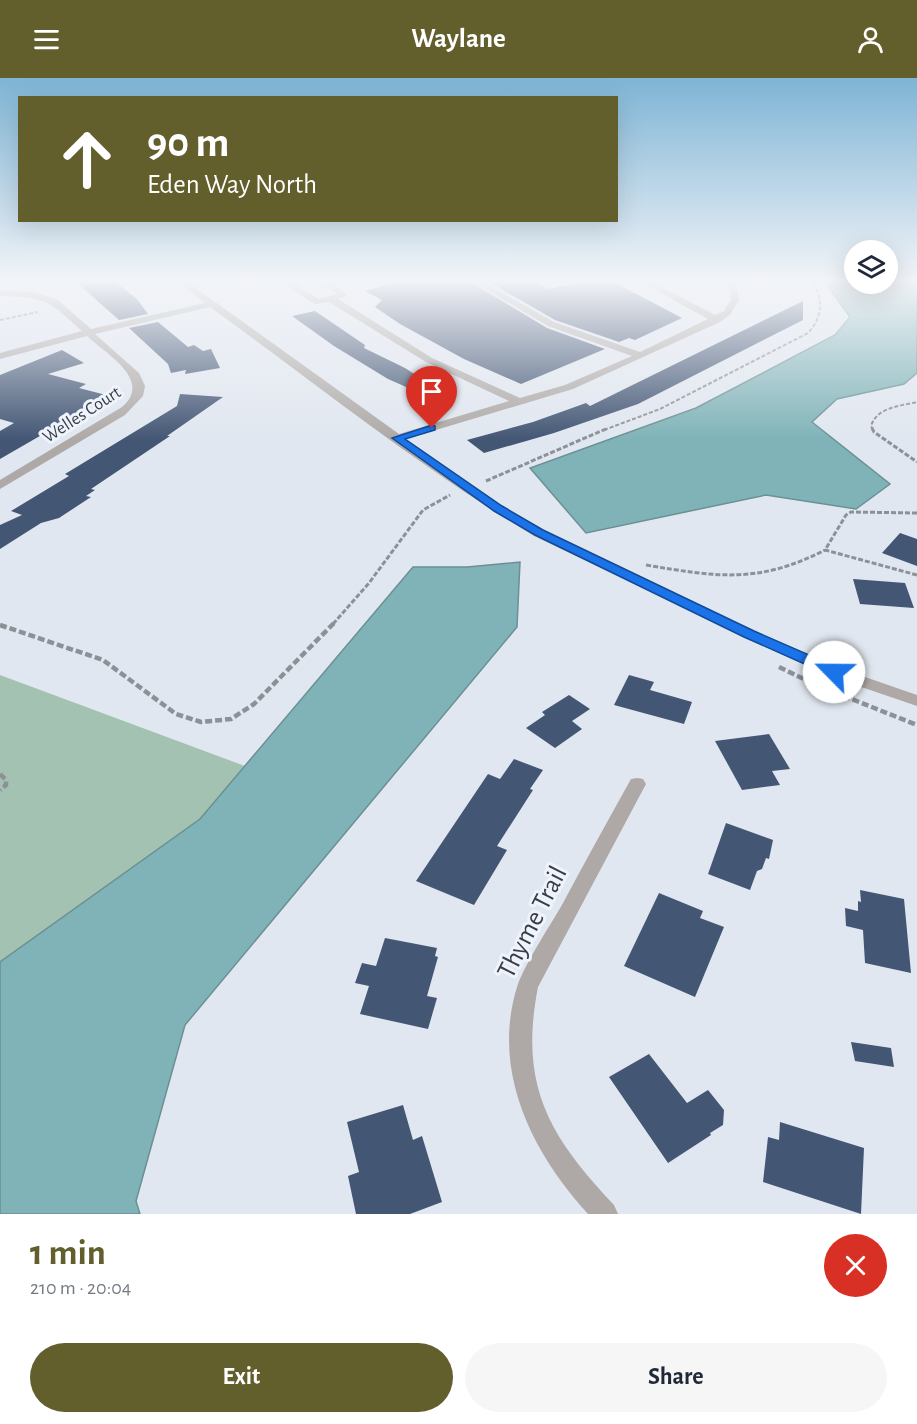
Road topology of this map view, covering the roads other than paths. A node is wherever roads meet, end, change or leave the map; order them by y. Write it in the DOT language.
graph roads {
  1 [pos="81,334"];
  2 [pos="90,334"];
  3 [pos="253,334"];
  4 [pos="388,334"];
  5 [pos="579,334"];
  6 [pos="687,334"];
  7 [pos="0,356"];
  8 [pos="641,356"];
  9 [pos="521,402"];
  10 [pos="397,438"];
  11 [pos="0,485"];
  12 [pos="917,701"];
  13 [pos="637,784"];
  14 [pos="605,1214"];
  1 -- 7 [label="street"];
  2 -- 11 [label="street, Welles Court"];
  3 -- 10 [label="street"];
  4 -- 9 [label="street"];
  5 -- 8 [label="street"];
  6 -- 8 [label="street"];
  8 -- 9 [label="street"];
  9 -- 10 [label="street"];
  10 -- 12 [label="street"];
  13 -- 14 [label="street, Thyme Trail"];
}
